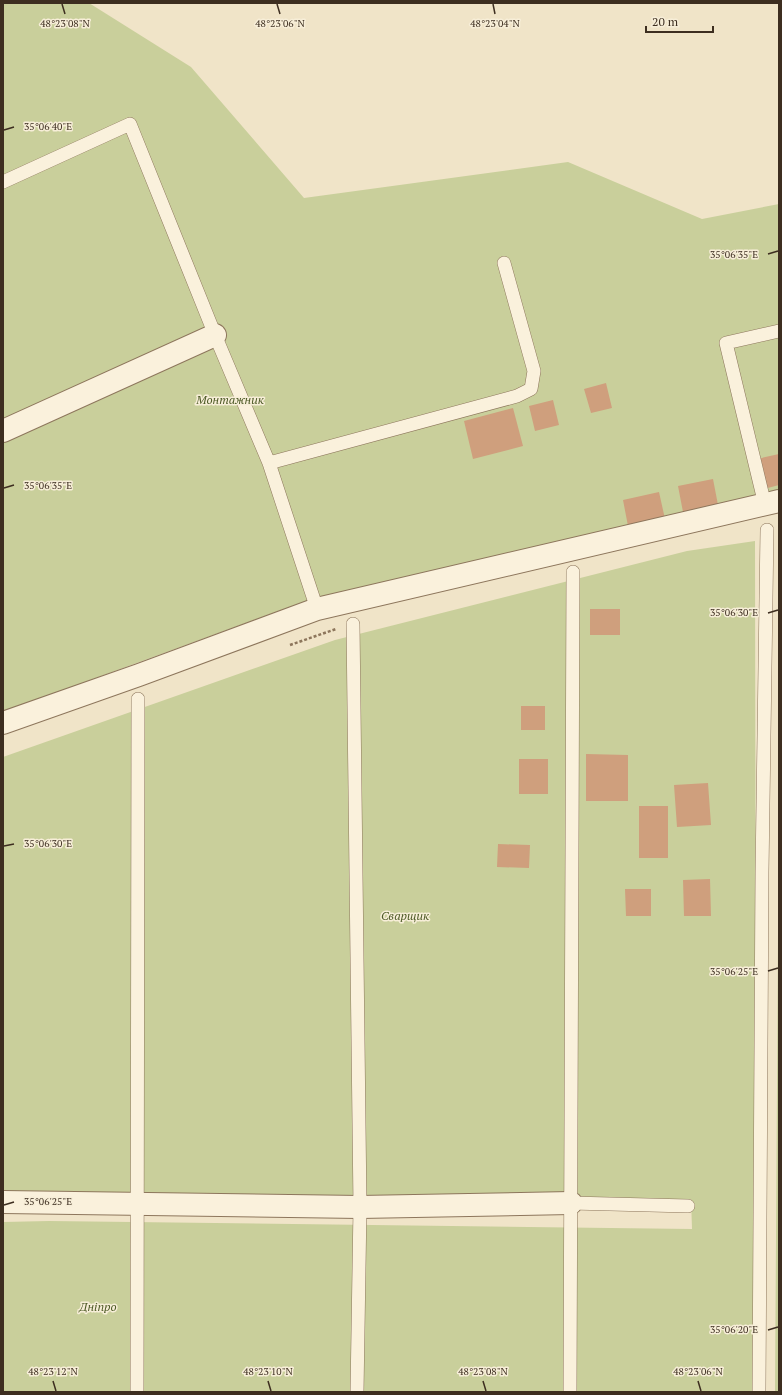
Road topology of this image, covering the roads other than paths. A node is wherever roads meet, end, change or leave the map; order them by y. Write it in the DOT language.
graph roads {
  1 [pos="3,182"];
  2 [pos="504,263"];
  3 [pos="779,331"];
  4 [pos="215,334"];
  5 [pos="3,431"];
  6 [pos="269,463"];
  7 [pos="772,503"];
  8 [pos="767,530"];
  9 [pos="573,572"];
  10 [pos="316,609"];
  11 [pos="353,624"];
  12 [pos="138,699"];
  13 [pos="3,723"];
  14 [pos="3,1202"];
  15 [pos="138,1203"];
  16 [pos="570,1203"];
  17 [pos="688,1206"];
  18 [pos="360,1207"];
  19 [pos="137,1392"];
  20 [pos="357,1392"];
  21 [pos="570,1392"];
  22 [pos="759,1392"];
  1 -- 4 [label="lane"];
  2 -- 6 [label="lane"];
  3 -- 7 [label="lane"];
  4 -- 5 [label="street"];
  4 -- 6 [label="lane"];
  6 -- 10 [label="lane"];
  7 -- 10 [label="street"];
  8 -- 22 [label="lane"];
  9 -- 16 [label="lane"];
  10 -- 13 [label="street"];
  11 -- 18 [label="lane"];
  12 -- 15 [label="lane"];
  14 -- 15 [label="street"];
  15 -- 18 [label="street"];
  15 -- 19 [label="lane"];
  16 -- 17 [label="lane"];
  16 -- 18 [label="street"];
  16 -- 21 [label="lane"];
  18 -- 20 [label="lane"];
}
